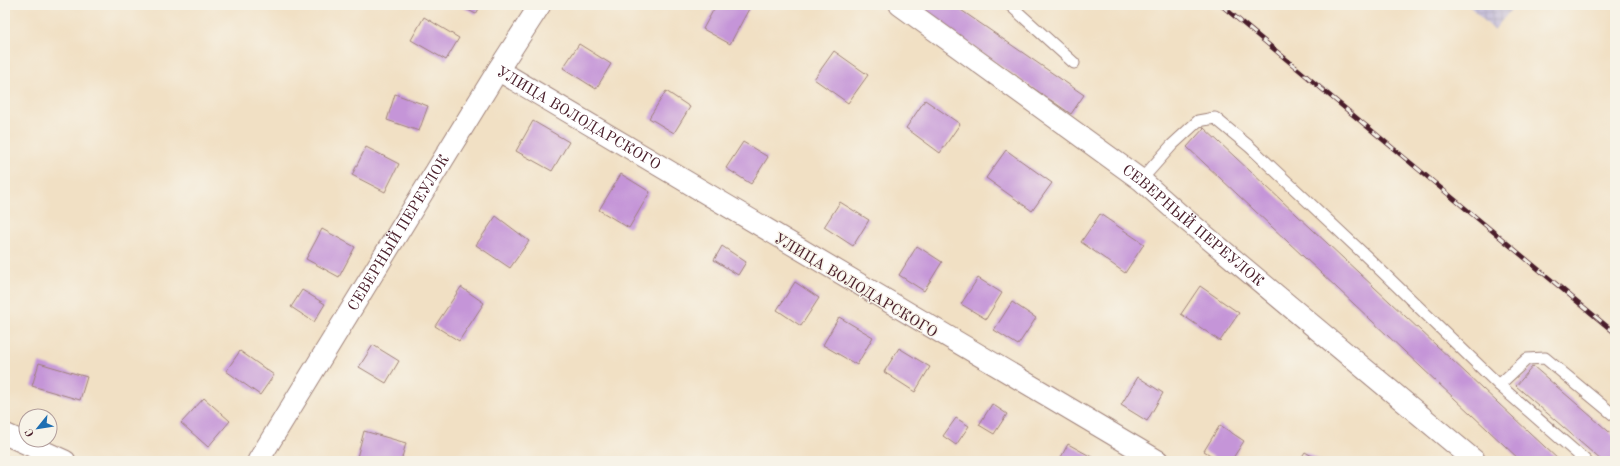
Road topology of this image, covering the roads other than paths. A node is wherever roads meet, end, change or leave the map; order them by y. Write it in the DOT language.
graph roads {
  1 [pos="540,5"];
  2 [pos="900,5"];
  3 [pos="1010,5"];
  4 [pos="1074,63"];
  5 [pos="498,70"];
  6 [pos="1141,180"];
  7 [pos="1499,385"];
  8 [pos="1615,416"];
  9 [pos="5,434"];
  10 [pos="65,461"];
  11 [pos="258,461"];
  12 [pos="1155,461"];
  13 [pos="1158,461"];
  14 [pos="1475,461"];
  15 [pos="1586,461"];
  1 -- 5 [label="street, СЕВЕРНЫЙ ПЕРЕУЛОК"];
  2 -- 6 [label="street, СЕВЕРНЫЙ ПЕРЕУЛОК"];
  3 -- 4 [label="lane"];
  5 -- 11 [label="street, СЕВЕРНЫЙ ПЕРЕУЛОК"];
  5 -- 12 [label="street, УЛИЦА ВОЛОДАРСКОГО"];
  5 -- 13 [label="street, УЛИЦА ВОЛОДАРСКОГО"];
  6 -- 7 [label="lane"];
  6 -- 14 [label="street, СЕВЕРНЫЙ ПЕРЕУЛОК"];
  7 -- 8 [label="lane"];
  7 -- 15 [label="lane"];
  9 -- 10 [label="street"];
}
